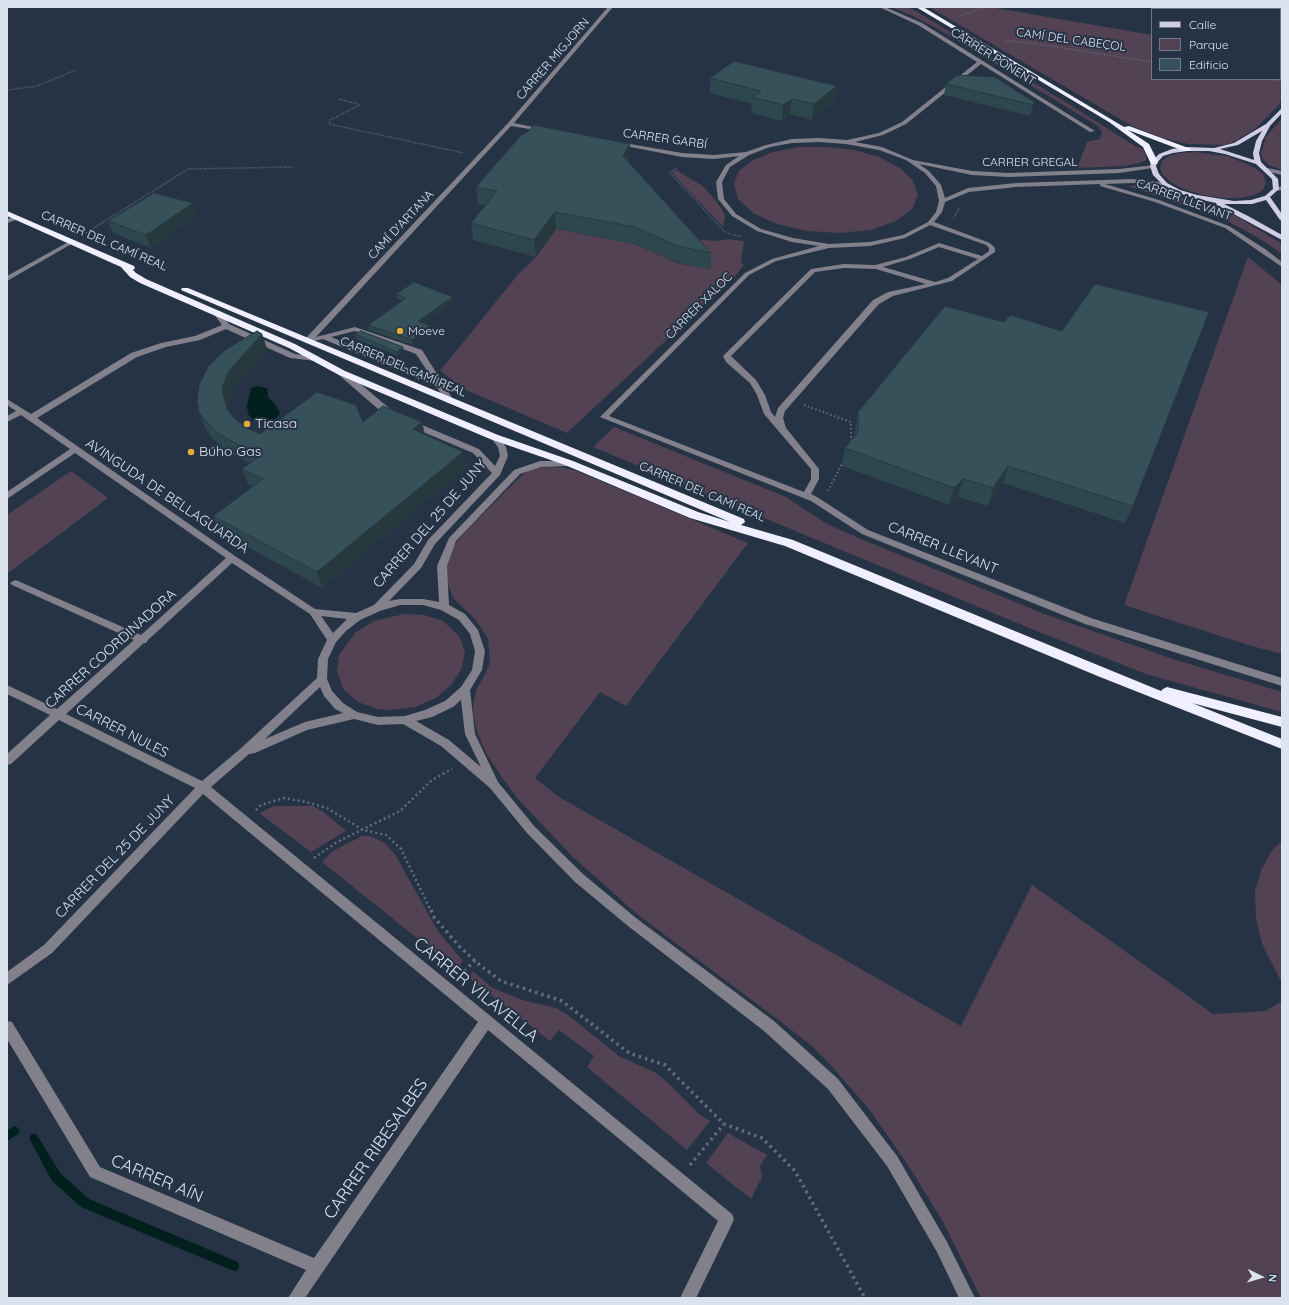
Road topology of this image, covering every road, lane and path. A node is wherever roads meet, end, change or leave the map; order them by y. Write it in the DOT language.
graph roads {
  1 [pos="611,7"];
  2 [pos="881,7"];
  3 [pos="920,7"];
  4 [pos="985,7"];
  5 [pos="955,18"];
  6 [pos="1004,42"];
  7 [pos="980,62"];
  8 [pos="1151,62"];
  9 [pos="76,70"];
  10 [pos="7,90"];
  11 [pos="339,99"];
  12 [pos="1282,110"];
  13 [pos="1111,121"];
  14 [pos="510,124"];
  15 [pos="1268,125"];
  16 [pos="1092,131"];
  17 [pos="555,132"];
  18 [pos="846,142"];
  19 [pos="615,144"];
  20 [pos="1187,149"];
  21 [pos="1209,149"];
  22 [pos="747,154"];
  23 [pos="692,156"];
  24 [pos="480,157"];
  25 [pos="908,159"];
  26 [pos="1258,163"];
  27 [pos="1154,164"];
  28 [pos="293,167"];
  29 [pos="1267,170"];
  30 [pos="1282,173"];
  31 [pos="1093,182"];
  32 [pos="1165,184"];
  33 [pos="1279,188"];
  34 [pos="1267,197"];
  35 [pos="942,201"];
  36 [pos="1214,201"];
  37 [pos="960,207"];
  38 [pos="7,213"];
  39 [pos="17,218"];
  40 [pos="1282,219"];
  41 [pos="7,221"];
  42 [pos="930,222"];
  43 [pos="945,228"];
  44 [pos="747,236"];
  45 [pos="1282,238"];
  46 [pos="72,242"];
  47 [pos="829,246"];
  48 [pos="983,258"];
  49 [pos="124,265"];
  50 [pos="1282,265"];
  51 [pos="876,267"];
  52 [pos="7,279"];
  53 [pos="934,284"];
  54 [pos="217,313"];
  55 [pos="226,326"];
  56 [pos="324,337"];
  57 [pos="308,341"];
  58 [pos="316,359"];
  59 [pos="342,373"];
  60 [pos="439,384"];
  61 [pos="450,400"];
  62 [pos="790,400"];
  63 [pos="7,401"];
  64 [pos="21,411"];
  65 [pos="604,417"];
  66 [pos="31,418"];
  67 [pos="7,420"];
  68 [pos="784,433"];
  69 [pos="494,437"];
  70 [pos="851,445"];
  71 [pos="75,449"];
  72 [pos="846,459"];
  73 [pos="569,463"];
  74 [pos="497,473"];
  75 [pos="827,493"];
  76 [pos="806,495"];
  77 [pos="7,496"];
  78 [pos="789,543"];
  79 [pos="232,558"];
  80 [pos="15,583"];
  81 [pos="444,607"];
  82 [pos="377,608"];
  83 [pos="313,612"];
  84 [pos="357,617"];
  85 [pos="143,640"];
  86 [pos="332,640"];
  87 [pos="1104,674"];
  88 [pos="322,679"];
  89 [pos="1282,682"];
  90 [pos="7,689"];
  91 [pos="465,690"];
  92 [pos="59,715"];
  93 [pos="354,715"];
  94 [pos="406,720"];
  95 [pos="1282,722"];
  96 [pos="1282,744"];
  97 [pos="243,753"];
  98 [pos="466,760"];
  99 [pos="7,761"];
  100 [pos="494,785"];
  101 [pos="203,787"];
  102 [pos="244,821"];
  103 [pos="363,830"];
  104 [pos="302,870"];
  105 [pos="474,960"];
  106 [pos="7,979"];
  107 [pos="448,990"];
  108 [pos="487,1021"];
  109 [pos="7,1027"];
  110 [pos="724,1124"];
  111 [pos="678,1180"];
  112 [pos="317,1267"];
  113 [pos="296,1298"];
  114 [pos="688,1298"];
  115 [pos="865,1298"];
  116 [pos="967,1298"];
  1 -- 14 [label="street, CARRER MIGJORN"];
  2 -- 7 [label="street, CARRER PONENT"];
  3 -- 13 [label="highway"];
  4 -- 5 [label="path"];
  6 -- 8 [label="path, CAMÍ DEL CABEÇOL"];
  7 -- 16 [label="street, CARRER PONENT"];
  7 -- 18 [label="street"];
  9 -- 10 [label="path"];
  11 -- 24 [label="path"];
  12 -- 15 [label="main road"];
  13 -- 20 [label="highway"];
  13 -- 27 [label="highway"];
  14 -- 17 [label="street"];
  14 -- 24 [label="street, CAMÍ D'ARTANA"];
  15 -- 21 [label="main road"];
  15 -- 26 [label="main road"];
  18 -- 22 [label="street"];
  18 -- 25 [label="street"];
  19 -- 23 [label="street, CARRER GARBÍ"];
  20 -- 21 [label="main road"];
  20 -- 27 [label="main road"];
  21 -- 26 [label="main road"];
  22 -- 23 [label="street, CARRER GARBÍ"];
  22 -- 47 [label="street"];
  23 -- 44 [label="path"];
  24 -- 57 [label="street, CAMÍ D'ARTANA"];
  25 -- 27 [label="street, CARRER GREGAL"];
  25 -- 35 [label="street"];
  26 -- 29 [label="main road"];
  27 -- 32 [label="main road"];
  28 -- 46 [label="path"];
  29 -- 30 [label="street"];
  29 -- 33 [label="main road"];
  31 -- 32 [label="street, CARRER GREGAL"];
  31 -- 35 [label="street, CARRER GREGAL"];
  31 -- 50 [label="street, CARRER LLEVANT"];
  32 -- 36 [label="main road"];
  33 -- 34 [label="main road"];
  34 -- 36 [label="main road"];
  34 -- 40 [label="main road"];
  35 -- 42 [label="street"];
  36 -- 45 [label="main road"];
  37 -- 43 [label="path"];
  38 -- 39 [label="highway, CARRER DEL CAMÍ REAL"];
  39 -- 41 [label="street"];
  39 -- 46 [label="highway, CARRER DEL CAMÍ REAL"];
  42 -- 43 [label="street"];
  42 -- 47 [label="street"];
  43 -- 48 [label="street"];
  46 -- 49 [label="highway, CARRER DEL CAMÍ REAL"];
  46 -- 52 [label="street"];
  47 -- 65 [label="street, CARRER XALOC"];
  48 -- 51 [label="street"];
  48 -- 53 [label="street"];
  49 -- 54 [label="highway"];
  49 -- 57 [label="highway, CARRER DEL CAMÍ REAL"];
  51 -- 53 [label="street"];
  51 -- 68 [label="street"];
  53 -- 62 [label="street"];
  54 -- 55 [label="street"];
  54 -- 58 [label="highway"];
  55 -- 58 [label="street"];
  55 -- 66 [label="street"];
  56 -- 57 [label="street"];
  56 -- 60 [label="street"];
  56 -- 60 [label="street"];
  57 -- 61 [label="highway, CARRER DEL CAMÍ REAL"];
  58 -- 59 [label="highway"];
  59 -- 69 [label="highway"];
  59 -- 74 [label="street"];
  60 -- 61 [label="street"];
  61 -- 78 [label="highway, CARRER DEL CAMÍ REAL"];
  62 -- 68 [label="street"];
  62 -- 70 [label="path"];
  63 -- 64 [label="street, AVINGUDA DE BELLAGUARDA"];
  64 -- 66 [label="street, AVINGUDA DE BELLAGUARDA"];
  64 -- 67 [label="street"];
  65 -- 76 [label="street, CARRER LLEVANT"];
  66 -- 71 [label="street, AVINGUDA DE BELLAGUARDA"];
  68 -- 76 [label="street"];
  69 -- 73 [label="highway"];
  69 -- 74 [label="street, CARRER DEL 25 DE JUNY"];
  71 -- 77 [label="street"];
  71 -- 79 [label="street, AVINGUDA DE BELLAGUARDA"];
  72 -- 75 [label="path"];
  73 -- 78 [label="highway"];
  73 -- 81 [label="street, CARRER DEL 25 DE JUNY"];
  74 -- 82 [label="street, CARRER DEL 25 DE JUNY"];
  76 -- 89 [label="street, CARRER LLEVANT"];
  78 -- 87 [label="highway"];
  79 -- 83 [label="street, AVINGUDA DE BELLAGUARDA"];
  79 -- 85 [label="street, CARRER COORDINADORA"];
  80 -- 85 [label="street"];
  81 -- 82 [label="street"];
  81 -- 91 [label="street"];
  82 -- 84 [label="street"];
  83 -- 84 [label="street, AVINGUDA DE BELLAGUARDA"];
  83 -- 86 [label="street, AVINGUDA DE BELLAGUARDA"];
  84 -- 86 [label="street"];
  85 -- 92 [label="street, CARRER COORDINADORA"];
  86 -- 88 [label="street"];
  87 -- 95 [label="highway"];
  87 -- 96 [label="highway"];
  88 -- 93 [label="street"];
  88 -- 97 [label="street, CARRER DEL 25 DE JUNY"];
  90 -- 92 [label="street, CARRER NULES"];
  91 -- 94 [label="street"];
  91 -- 100 [label="street"];
  92 -- 99 [label="street, CARRER COORDINADORA"];
  92 -- 101 [label="street, CARRER NULES"];
  93 -- 94 [label="street"];
  93 -- 97 [label="street, CARRER DEL 25 DE JUNY"];
  94 -- 98 [label="street"];
  97 -- 101 [label="street, CARRER DEL 25 DE JUNY"];
  98 -- 100 [label="street"];
  98 -- 103 [label="path"];
  100 -- 116 [label="street"];
  101 -- 102 [label="street, CARRER VILAVELLA"];
  101 -- 106 [label="street, CARRER DEL 25 DE JUNY"];
  102 -- 103 [label="path"];
  102 -- 104 [label="street, CARRER VILAVELLA"];
  103 -- 104 [label="path"];
  103 -- 105 [label="path"];
  104 -- 107 [label="street, CARRER VILAVELLA"];
  105 -- 107 [label="path"];
  105 -- 110 [label="path"];
  107 -- 108 [label="street, CARRER VILAVELLA"];
  108 -- 111 [label="street, CARRER VILAVELLA"];
  108 -- 112 [label="street, CARRER RIBESALBES"];
  109 -- 112 [label="street, CARRER AÍN"];
  110 -- 111 [label="path"];
  110 -- 115 [label="path"];
  111 -- 114 [label="street, CARRER VILAVELLA"];
  112 -- 113 [label="street, CARRER RIBESALBES"];
}
